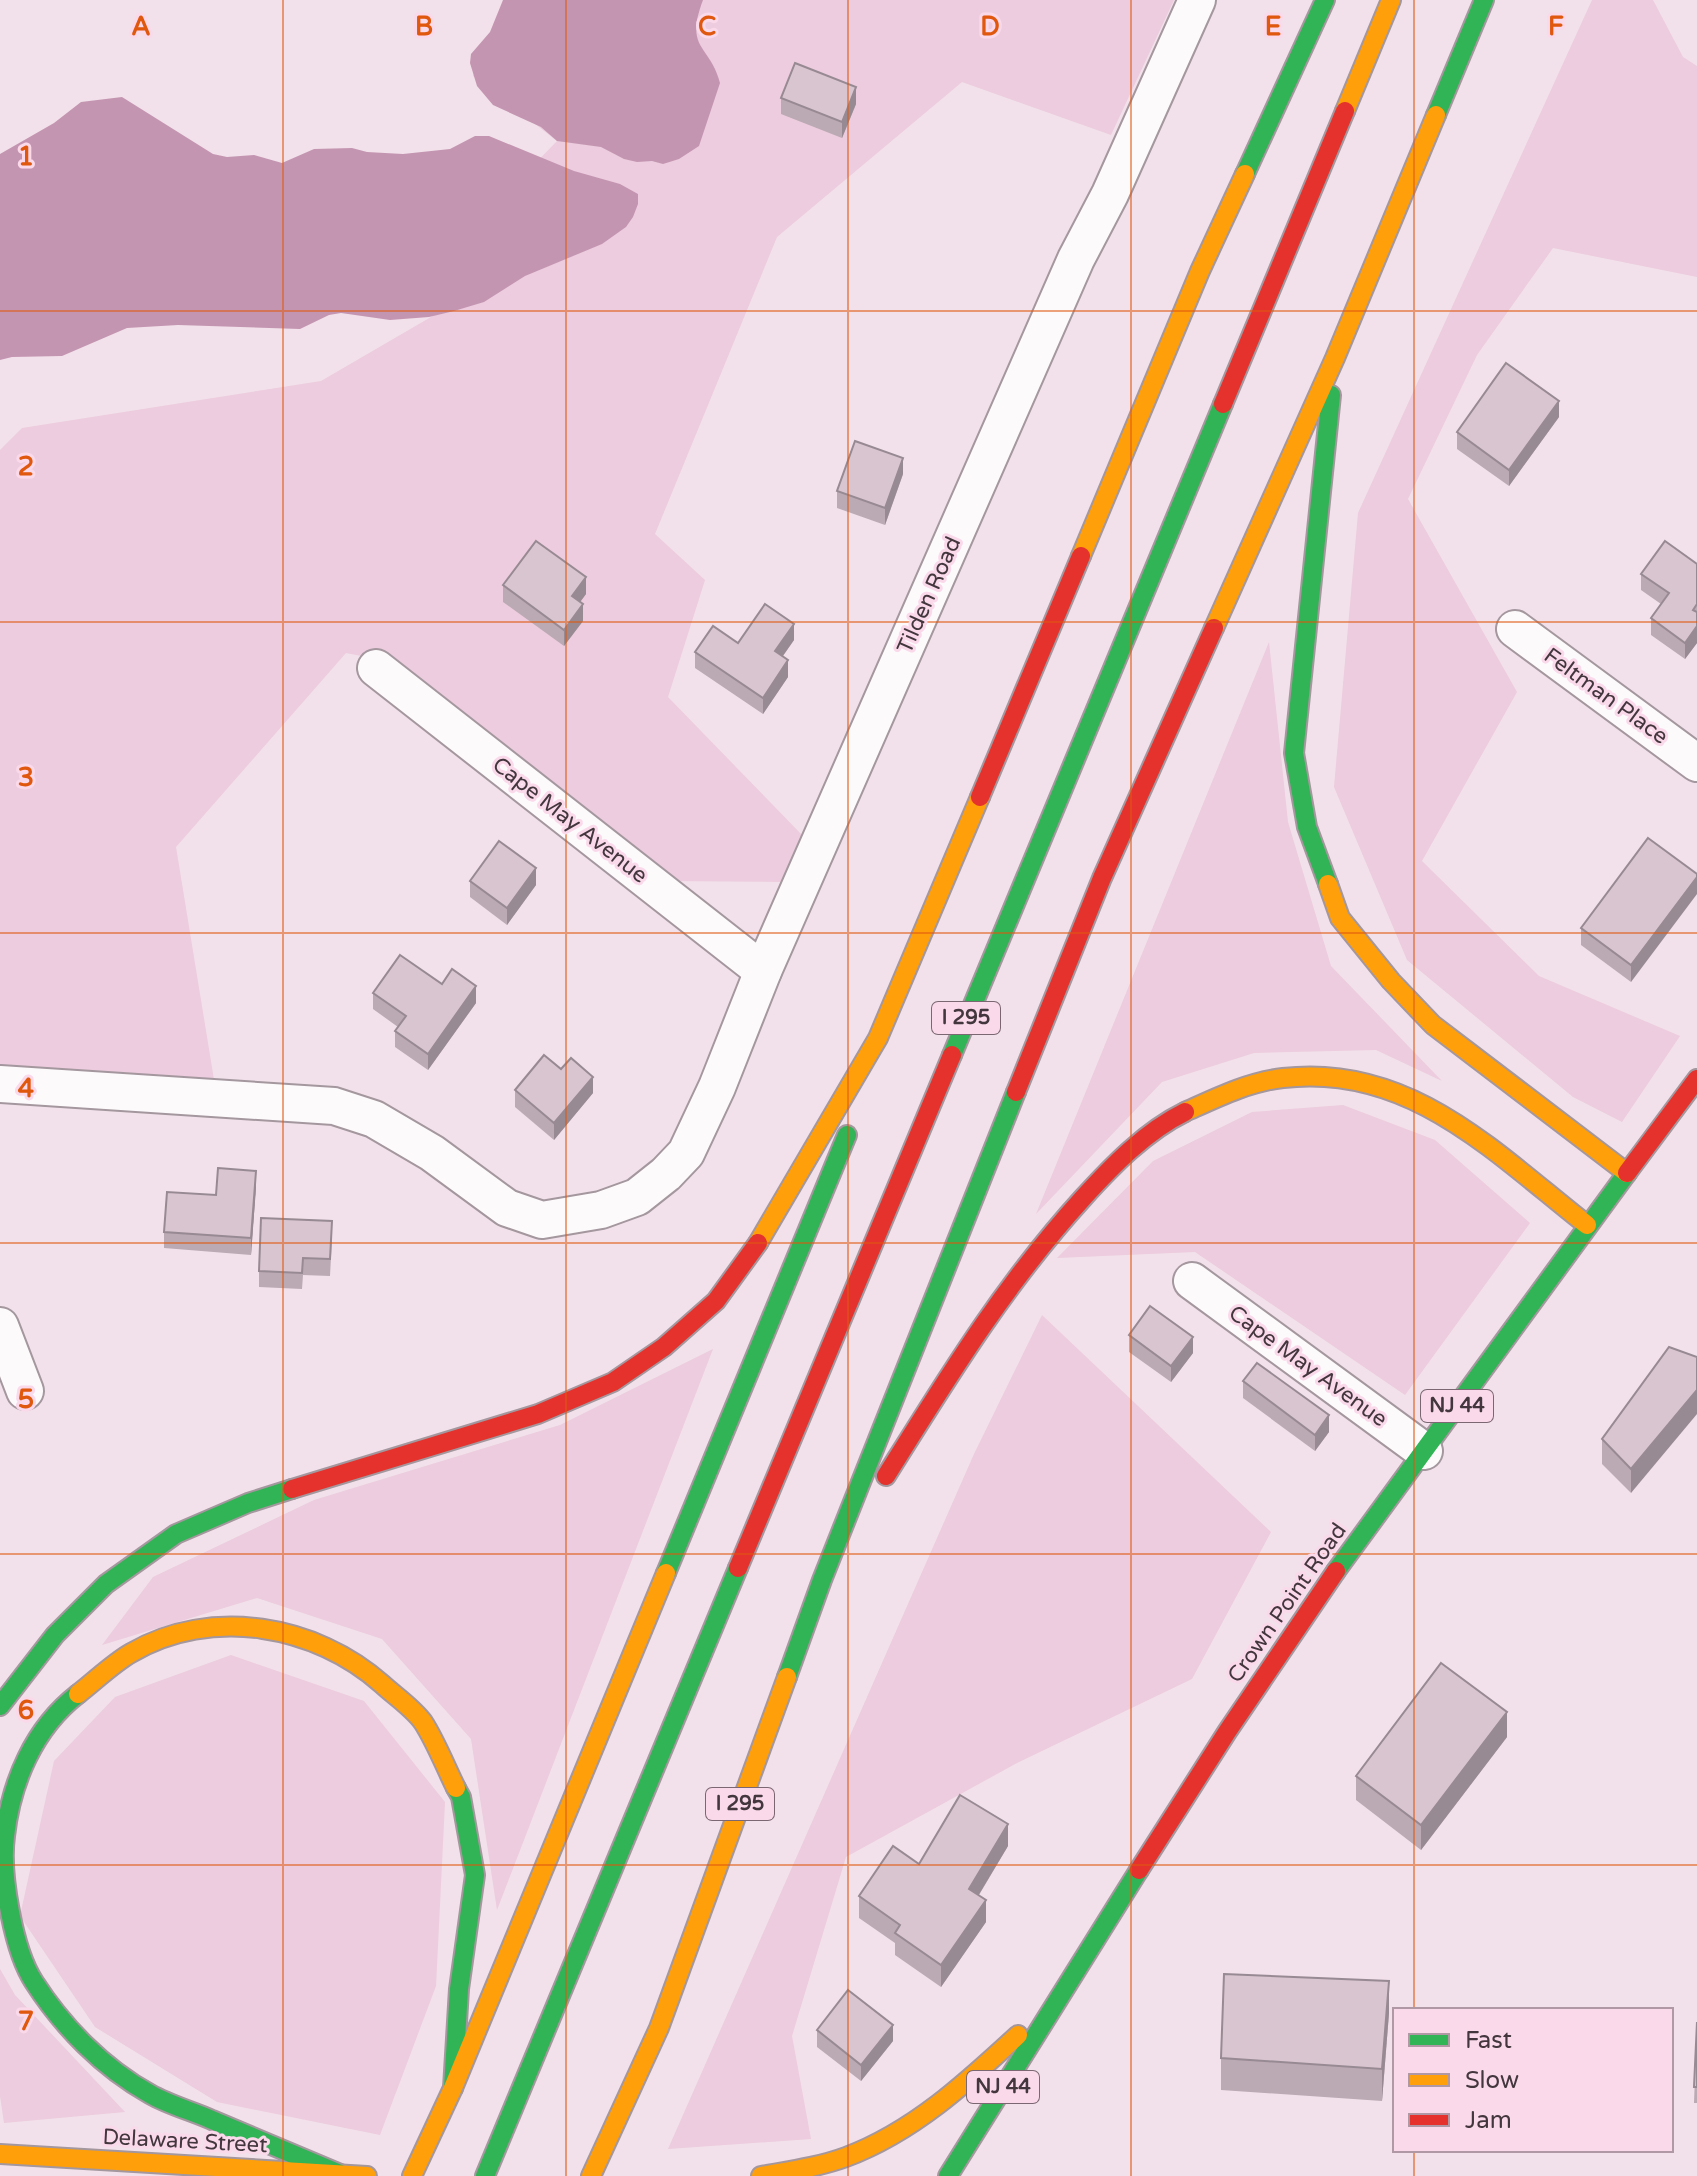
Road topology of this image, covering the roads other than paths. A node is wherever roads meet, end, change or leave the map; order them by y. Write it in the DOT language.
graph roads {
  1 [pos="1197,0"];
  2 [pos="1325,0"];
  3 [pos="1391,0"];
  4 [pos="1484,0"];
  5 [pos="1335,358"];
  6 [pos="1515,629"];
  7 [pos="376,668"];
  8 [pos="1697,763"];
  9 [pos="763,971"];
  10 [pos="878,1038"];
  11 [pos="1697,1079"];
  12 [pos="0,1084"];
  13 [pos="1627,1173"];
  14 [pos="1587,1225"];
  15 [pos="1192,1281"];
  16 [pos="0,1326"];
  17 [pos="25,1391"];
  18 [pos="1424,1451"];
  19 [pos="822,1580"];
  20 [pos="0,1706"];
  21 [pos="1058,1999"];
  22 [pos="453,2088"];
  23 [pos="0,2154"];
  24 [pos="340,2174"];
  25 [pos="367,2176"];
  26 [pos="412,2176"];
  27 [pos="485,2176"];
  28 [pos="591,2176"];
  29 [pos="761,2176"];
  30 [pos="948,2176"];
  1 -- 9 [label="street, Tilden Road"];
  2 -- 10 [label="main road"];
  3 -- 27 [label="main road, I 295"];
  4 -- 5 [label="main road, I 295"];
  5 -- 13 [label="main road"];
  5 -- 19 [label="main road, I 295"];
  6 -- 8 [label="street, Feltman Place"];
  7 -- 9 [label="street, Cape May Avenue"];
  9 -- 12 [label="street, Tilden Road"];
  10 -- 20 [label="main road"];
  10 -- 22 [label="main road"];
  11 -- 13 [label="main road, Crown Point Road / NJ 44"];
  13 -- 14 [label="main road, Crown Point Road / NJ 44"];
  14 -- 18 [label="main road, Crown Point Road / NJ 44"];
  14 -- 19 [label="main road"];
  15 -- 18 [label="street, Cape May Avenue"];
  16 -- 17 [label="street"];
  18 -- 21 [label="main road, Crown Point Road / NJ 44"];
  19 -- 28 [label="main road, I 295"];
  21 -- 29 [label="main road"];
  21 -- 30 [label="main road, Crown Point Road / NJ 44"];
  22 -- 24 [label="main road"];
  22 -- 26 [label="main road"];
  23 -- 24 [label="main road, Delaware Street"];
  24 -- 25 [label="main road, Delaware Street"];
}
